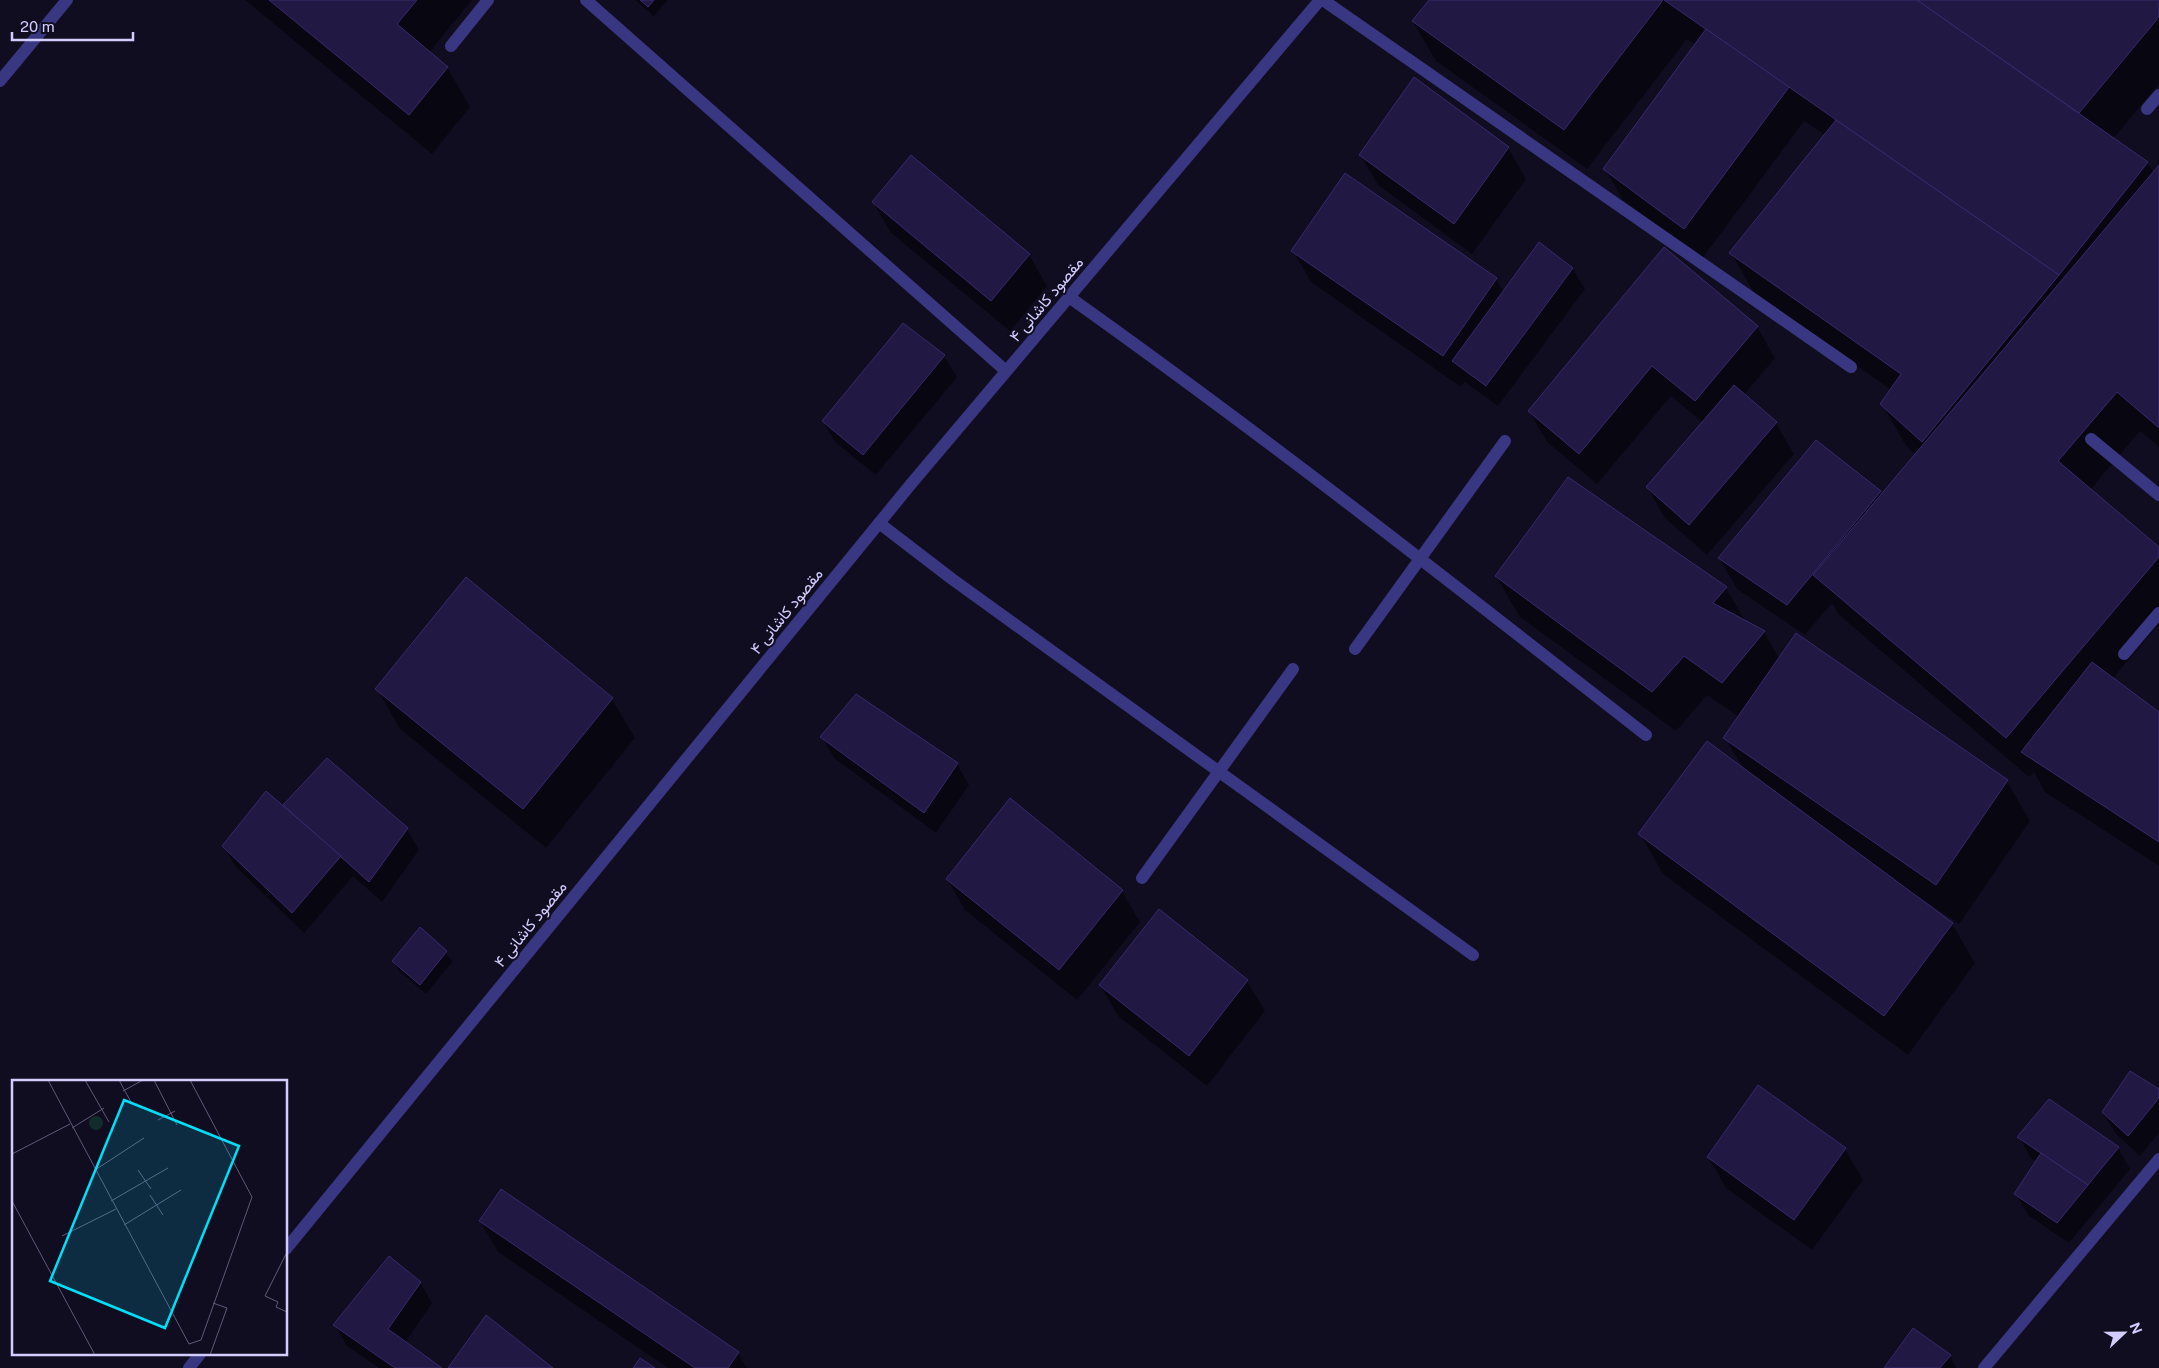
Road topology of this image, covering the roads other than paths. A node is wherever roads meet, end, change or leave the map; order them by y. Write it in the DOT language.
graph roads {
  1 [pos="67,0"];
  2 [pos="488,0"];
  3 [pos="586,0"];
  4 [pos="1322,0"];
  5 [pos="451,46"];
  6 [pos="0,81"];
  7 [pos="2159,94"];
  8 [pos="2147,109"];
  9 [pos="1069,297"];
  10 [pos="1851,368"];
  11 [pos="1006,371"];
  12 [pos="2091,439"];
  13 [pos="1505,441"];
  14 [pos="2159,495"];
  15 [pos="879,523"];
  16 [pos="1420,558"];
  17 [pos="2159,613"];
  18 [pos="1355,648"];
  19 [pos="2124,654"];
  20 [pos="1293,669"];
  21 [pos="1646,735"];
  22 [pos="1219,772"];
  23 [pos="1142,878"];
  24 [pos="1473,956"];
  25 [pos="2159,1159"];
  26 [pos="288,1247"];
  27 [pos="198,1356"];
  28 [pos="189,1368"];
  29 [pos="1984,1368"];
  1 -- 6 [label="lane"];
  2 -- 5 [label="lane"];
  3 -- 11 [label="lane"];
  4 -- 9 [label="lane, مقصود کاشانی ۴"];
  4 -- 10 [label="lane"];
  7 -- 8 [label="lane"];
  9 -- 11 [label="lane, مقصود کاشانی ۴"];
  9 -- 16 [label="lane"];
  11 -- 15 [label="lane, مقصود کاشانی ۴"];
  12 -- 14 [label="lane"];
  13 -- 16 [label="lane"];
  15 -- 22 [label="lane"];
  15 -- 26 [label="lane, مقصود کاشانی ۴"];
  16 -- 18 [label="lane"];
  16 -- 21 [label="lane"];
  17 -- 19 [label="lane"];
  20 -- 22 [label="lane"];
  22 -- 23 [label="lane"];
  22 -- 24 [label="lane"];
  25 -- 29 [label="lane"];
  27 -- 28 [label="lane"];
}
